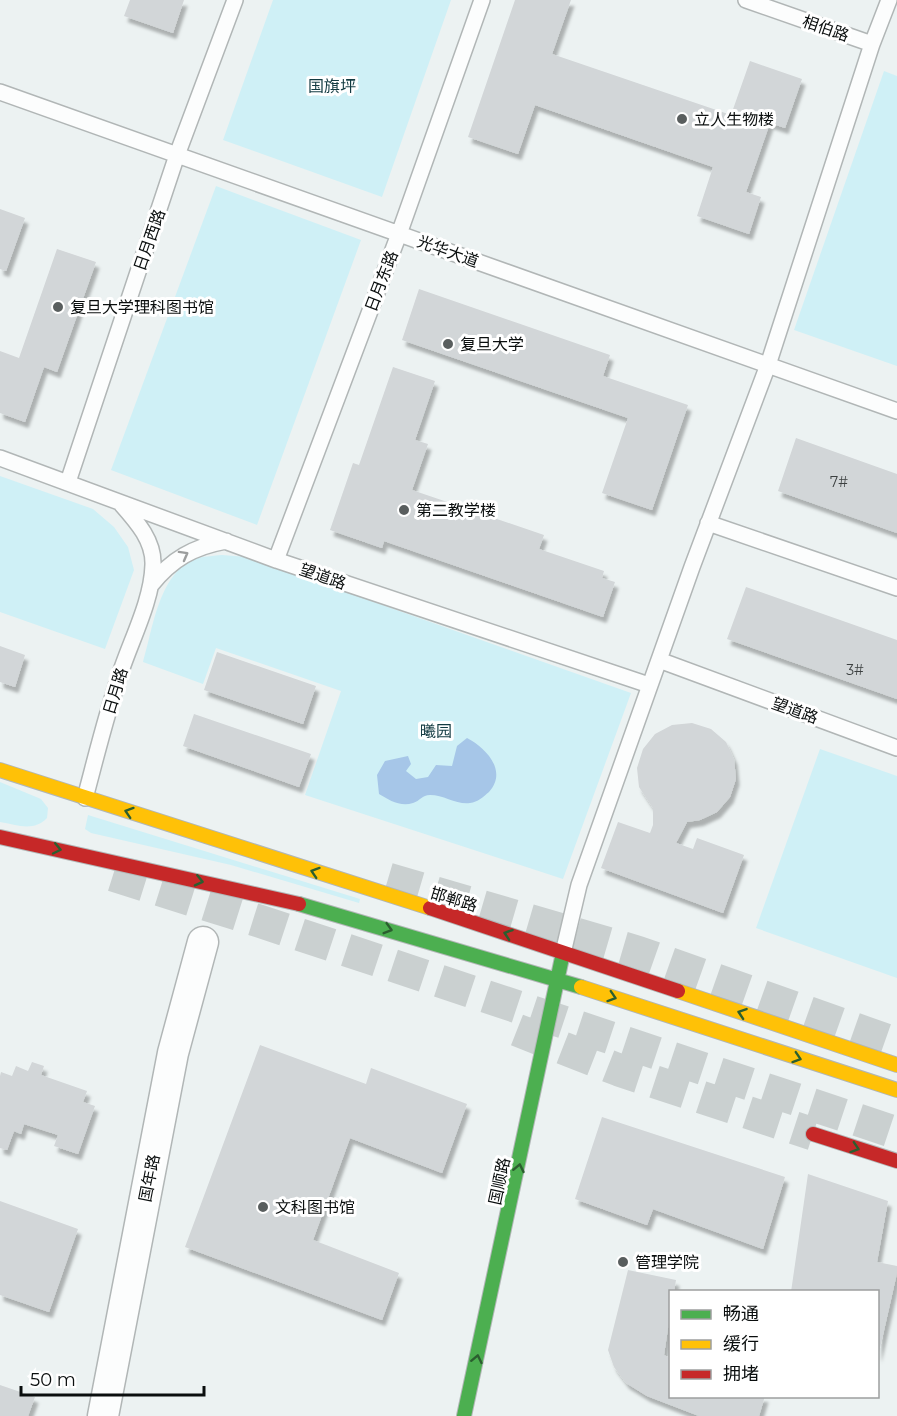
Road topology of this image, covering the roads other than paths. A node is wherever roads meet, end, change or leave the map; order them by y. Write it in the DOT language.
graph roads {
  1 [pos="235,0"];
  2 [pos="482,0"];
  3 [pos="746,0"];
  4 [pos="889,0"];
  5 [pos="872,44"];
  6 [pos="0,92"];
  7 [pos="177,155"];
  8 [pos="399,234"];
  9 [pos="768,365"];
  10 [pos="897,411"];
  11 [pos="0,458"];
  12 [pos="68,482"];
  13 [pos="121,505"];
  14 [pos="708,523"];
  15 [pos="227,541"];
  16 [pos="276,560"];
  17 [pos="151,585"];
  18 [pos="897,588"];
  19 [pos="659,660"];
  20 [pos="650,685"];
  21 [pos="897,748"];
  22 [pos="0,770"];
  23 [pos="85,798"];
  24 [pos="0,837"];
  25 [pos="203,942"];
  26 [pos="563,953"];
  27 [pos="556,979"];
  28 [pos="897,1065"];
  29 [pos="897,1090"];
  30 [pos="813,1134"];
  31 [pos="897,1161"];
  32 [pos="103,1416"];
  33 [pos="464,1416"];
  1 -- 7 [label="lane, 日月西路"];
  2 -- 8 [label="lane, 日月东路"];
  3 -- 5 [label="lane, 相伯路"];
  4 -- 5 [label="lane"];
  5 -- 9 [label="lane"];
  6 -- 7 [label="lane, 光华大道"];
  7 -- 8 [label="lane, 光华大道"];
  7 -- 12 [label="lane, 日月西路"];
  8 -- 9 [label="lane, 光华大道"];
  8 -- 16 [label="lane, 日月东路"];
  9 -- 10 [label="lane, 光华大道"];
  9 -- 14 [label="lane"];
  11 -- 12 [label="lane, 望道路"];
  12 -- 13 [label="lane, 望道路"];
  13 -- 15 [label="lane, 望道路"];
  13 -- 17 [label="lane"];
  14 -- 18 [label="lane"];
  14 -- 19 [label="lane"];
  15 -- 16 [label="lane, 望道路"];
  17 -- 15 [label="lane, one-way"];
  16 -- 20 [label="lane, 望道路"];
  17 -- 23 [label="lane, 日月路"];
  19 -- 20 [label="lane"];
  19 -- 21 [label="lane, 望道路"];
  20 -- 26 [label="lane"];
  22 -- 23 [label="main road, 邯郸路"];
  26 -- 23 [label="main road, 邯郸路, one-way"];
  24 -- 27 [label="main road, one-way"];
  25 -- 32 [label="street, 国年路"];
  26 -- 27 [label="main road, 国顺路"];
  28 -- 26 [label="main road, 邯郸路, one-way"];
  27 -- 29 [label="main road, one-way"];
  33 -- 27 [label="main road, 国顺路, one-way"];
  30 -- 31 [label="main road, one-way"];
}
